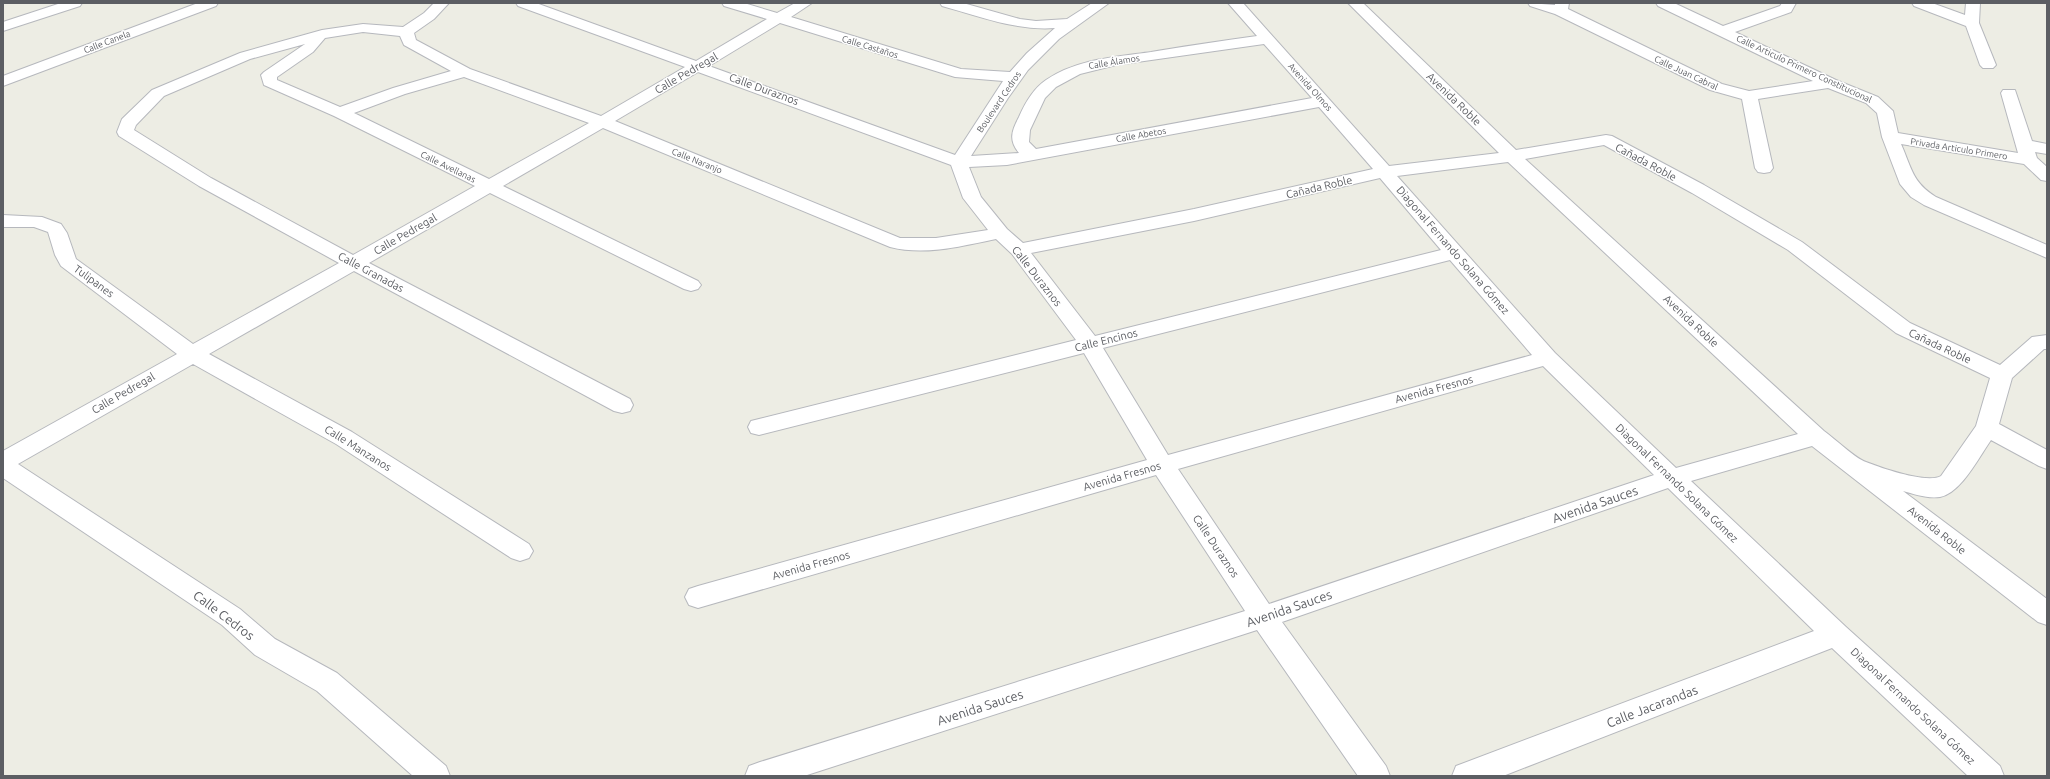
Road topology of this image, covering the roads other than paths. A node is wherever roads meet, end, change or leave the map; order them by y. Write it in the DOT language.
graph roads {
  1 [pos="74,3"];
  2 [pos="211,3"];
  3 [pos="442,3"];
  4 [pos="523,3"];
  5 [pos="729,3"];
  6 [pos="805,3"];
  7 [pos="1102,3"];
  8 [pos="1235,3"];
  9 [pos="1355,3"];
  10 [pos="1535,3"];
  11 [pos="1663,3"];
  12 [pos="1789,3"];
  13 [pos="1919,3"];
  14 [pos="1973,3"];
  15 [pos="954,4"];
  16 [pos="1561,7"];
  17 [pos="778,19"];
  18 [pos="1972,23"];
  19 [pos="1071,24"];
  20 [pos="3,27"];
  21 [pos="1724,31"];
  22 [pos="406,32"];
  23 [pos="322,34"];
  24 [pos="1267,39"];
  25 [pos="1988,65"];
  26 [pos="700,66"];
  27 [pos="465,72"];
  28 [pos="1014,78"];
  29 [pos="3,81"];
  30 [pos="1830,83"];
  31 [pos="2009,93"];
  32 [pos="1749,96"];
  33 [pos="1323,101"];
  34 [pos="340,113"];
  35 [pos="602,122"];
  36 [pos="1890,137"];
  37 [pos="2047,149"];
  38 [pos="2026,153"];
  39 [pos="1032,155"];
  40 [pos="1512,156"];
  41 [pos="958,162"];
  42 [pos="1764,168"];
  43 [pos="1385,172"];
  44 [pos="2047,176"];
  45 [pos="488,186"];
  46 [pos="3,221"];
  47 [pos="1000,233"];
  48 [pos="1018,250"];
  49 [pos="2047,252"];
  50 [pos="1454,253"];
  51 [pos="355,263"];
  52 [pos="691,285"];
  53 [pos="2047,342"];
  54 [pos="1090,344"];
  55 [pos="192,354"];
  56 [pos="1547,358"];
  57 [pos="2002,375"];
  58 [pos="622,405"];
  59 [pos="759,427"];
  60 [pos="1987,428"];
  61 [pos="1816,437"];
  62 [pos="2047,460"];
  63 [pos="3,462"];
  64 [pos="1162,465"];
  65 [pos="3,466"];
  66 [pos="1855,467"];
  67 [pos="1671,478"];
  68 [pos="520,551"];
  69 [pos="698,597"];
  70 [pos="2047,614"];
  71 [pos="1263,617"];
  72 [pos="1836,635"];
  73 [pos="435,776"];
  74 [pos="760,776"];
  75 [pos="1375,776"];
  76 [pos="1467,776"];
  77 [pos="1989,776"];
  1 -- 20 [label="street"];
  2 -- 29 [label="street, Calle Canela"];
  3 -- 22 [label="street"];
  4 -- 26 [label="street, Calle Duraznos"];
  5 -- 17 [label="street, Calle Castaños"];
  6 -- 17 [label="street, Calle Pedregal"];
  7 -- 19 [label="street, Boulevard Cedros"];
  8 -- 24 [label="street, Avenida Olmos"];
  9 -- 40 [label="street, Avenida Roble"];
  10 -- 16 [label="street, Calle Juan Cabral"];
  11 -- 21 [label="street, Calle Articulo Primero Constitucional"];
  12 -- 21 [label="street"];
  13 -- 18 [label="street"];
  14 -- 18 [label="street"];
  15 -- 19 [label="street"];
  16 -- 32 [label="street, Calle Juan Cabral"];
  17 -- 26 [label="street, Calle Pedregal"];
  17 -- 28 [label="street, Calle Castaños"];
  18 -- 25 [label="street"];
  19 -- 28 [label="street, Boulevard Cedros"];
  21 -- 30 [label="street, Calle Articulo Primero Constitucional"];
  22 -- 23 [label="street"];
  22 -- 27 [label="street, Calle Naranjo"];
  23 -- 34 [label="street, Calle Avellanas"];
  23 -- 51 [label="street, Calle Granadas"];
  24 -- 33 [label="street, Avenida Olmos"];
  24 -- 39 [label="street, Calle Álamos"];
  26 -- 35 [label="street, Calle Pedregal"];
  26 -- 41 [label="street, Calle Duraznos"];
  27 -- 34 [label="street"];
  27 -- 35 [label="street, Calle Naranjo"];
  28 -- 41 [label="street, Boulevard Cedros"];
  30 -- 32 [label="street"];
  30 -- 36 [label="street, Calle Articulo Primero Constitucional"];
  31 -- 38 [label="street"];
  32 -- 42 [label="street"];
  33 -- 39 [label="street, Calle Abetos"];
  33 -- 43 [label="street, Avenida Olmos"];
  34 -- 45 [label="street, Calle Avellanas"];
  35 -- 45 [label="street, Calle Pedregal"];
  35 -- 47 [label="street, Calle Naranjo"];
  36 -- 38 [label="street, Privada Articulo Primero"];
  36 -- 49 [label="street, Calle Articulo Primero Constitucional"];
  37 -- 38 [label="street, Privada Articulo Primero"];
  38 -- 44 [label="street"];
  39 -- 41 [label="street, Calle Abetos"];
  40 -- 43 [label="street, Cañada Roble"];
  40 -- 57 [label="street, Cañada Roble"];
  40 -- 61 [label="street, Avenida Roble"];
  41 -- 47 [label="street, Calle Duraznos"];
  43 -- 48 [label="street, Cañada Roble"];
  43 -- 50 [label="street, Diagonal Fernando Solana Gómez"];
  45 -- 51 [label="street, Calle Pedregal"];
  45 -- 52 [label="street, Calle Avellanas"];
  46 -- 55 [label="street, Tulipanes"];
  47 -- 48 [label="street, Calle Duraznos"];
  48 -- 54 [label="street, Calle Duraznos"];
  50 -- 54 [label="street, Calle Encinos"];
  50 -- 56 [label="street, Diagonal Fernando Solana Gómez"];
  51 -- 55 [label="street, Calle Pedregal"];
  51 -- 58 [label="street, Calle Granadas"];
  53 -- 57 [label="street"];
  54 -- 59 [label="street, Calle Encinos"];
  54 -- 64 [label="street, Calle Duraznos"];
  55 -- 63 [label="street, Calle Pedregal"];
  55 -- 68 [label="street, Calle Manzanos"];
  56 -- 64 [label="street, Avenida Fresnos"];
  56 -- 67 [label="street, Diagonal Fernando Solana Gómez"];
  57 -- 60 [label="street"];
  60 -- 62 [label="street"];
  60 -- 66 [label="street"];
  61 -- 66 [label="street, Avenida Roble"];
  61 -- 67 [label="street, Avenida Sauces"];
  64 -- 69 [label="street, Avenida Fresnos"];
  64 -- 71 [label="street, Calle Duraznos"];
  65 -- 73 [label="street, Calle Cedros"];
  66 -- 70 [label="street, Avenida Roble"];
  67 -- 71 [label="street, Avenida Sauces"];
  67 -- 72 [label="street, Diagonal Fernando Solana Gómez"];
  71 -- 74 [label="street, Avenida Sauces"];
  71 -- 75 [label="street, Calle Duraznos"];
  72 -- 76 [label="street, Calle Jacarandas"];
  72 -- 77 [label="street, Diagonal Fernando Solana Gómez"];
}
